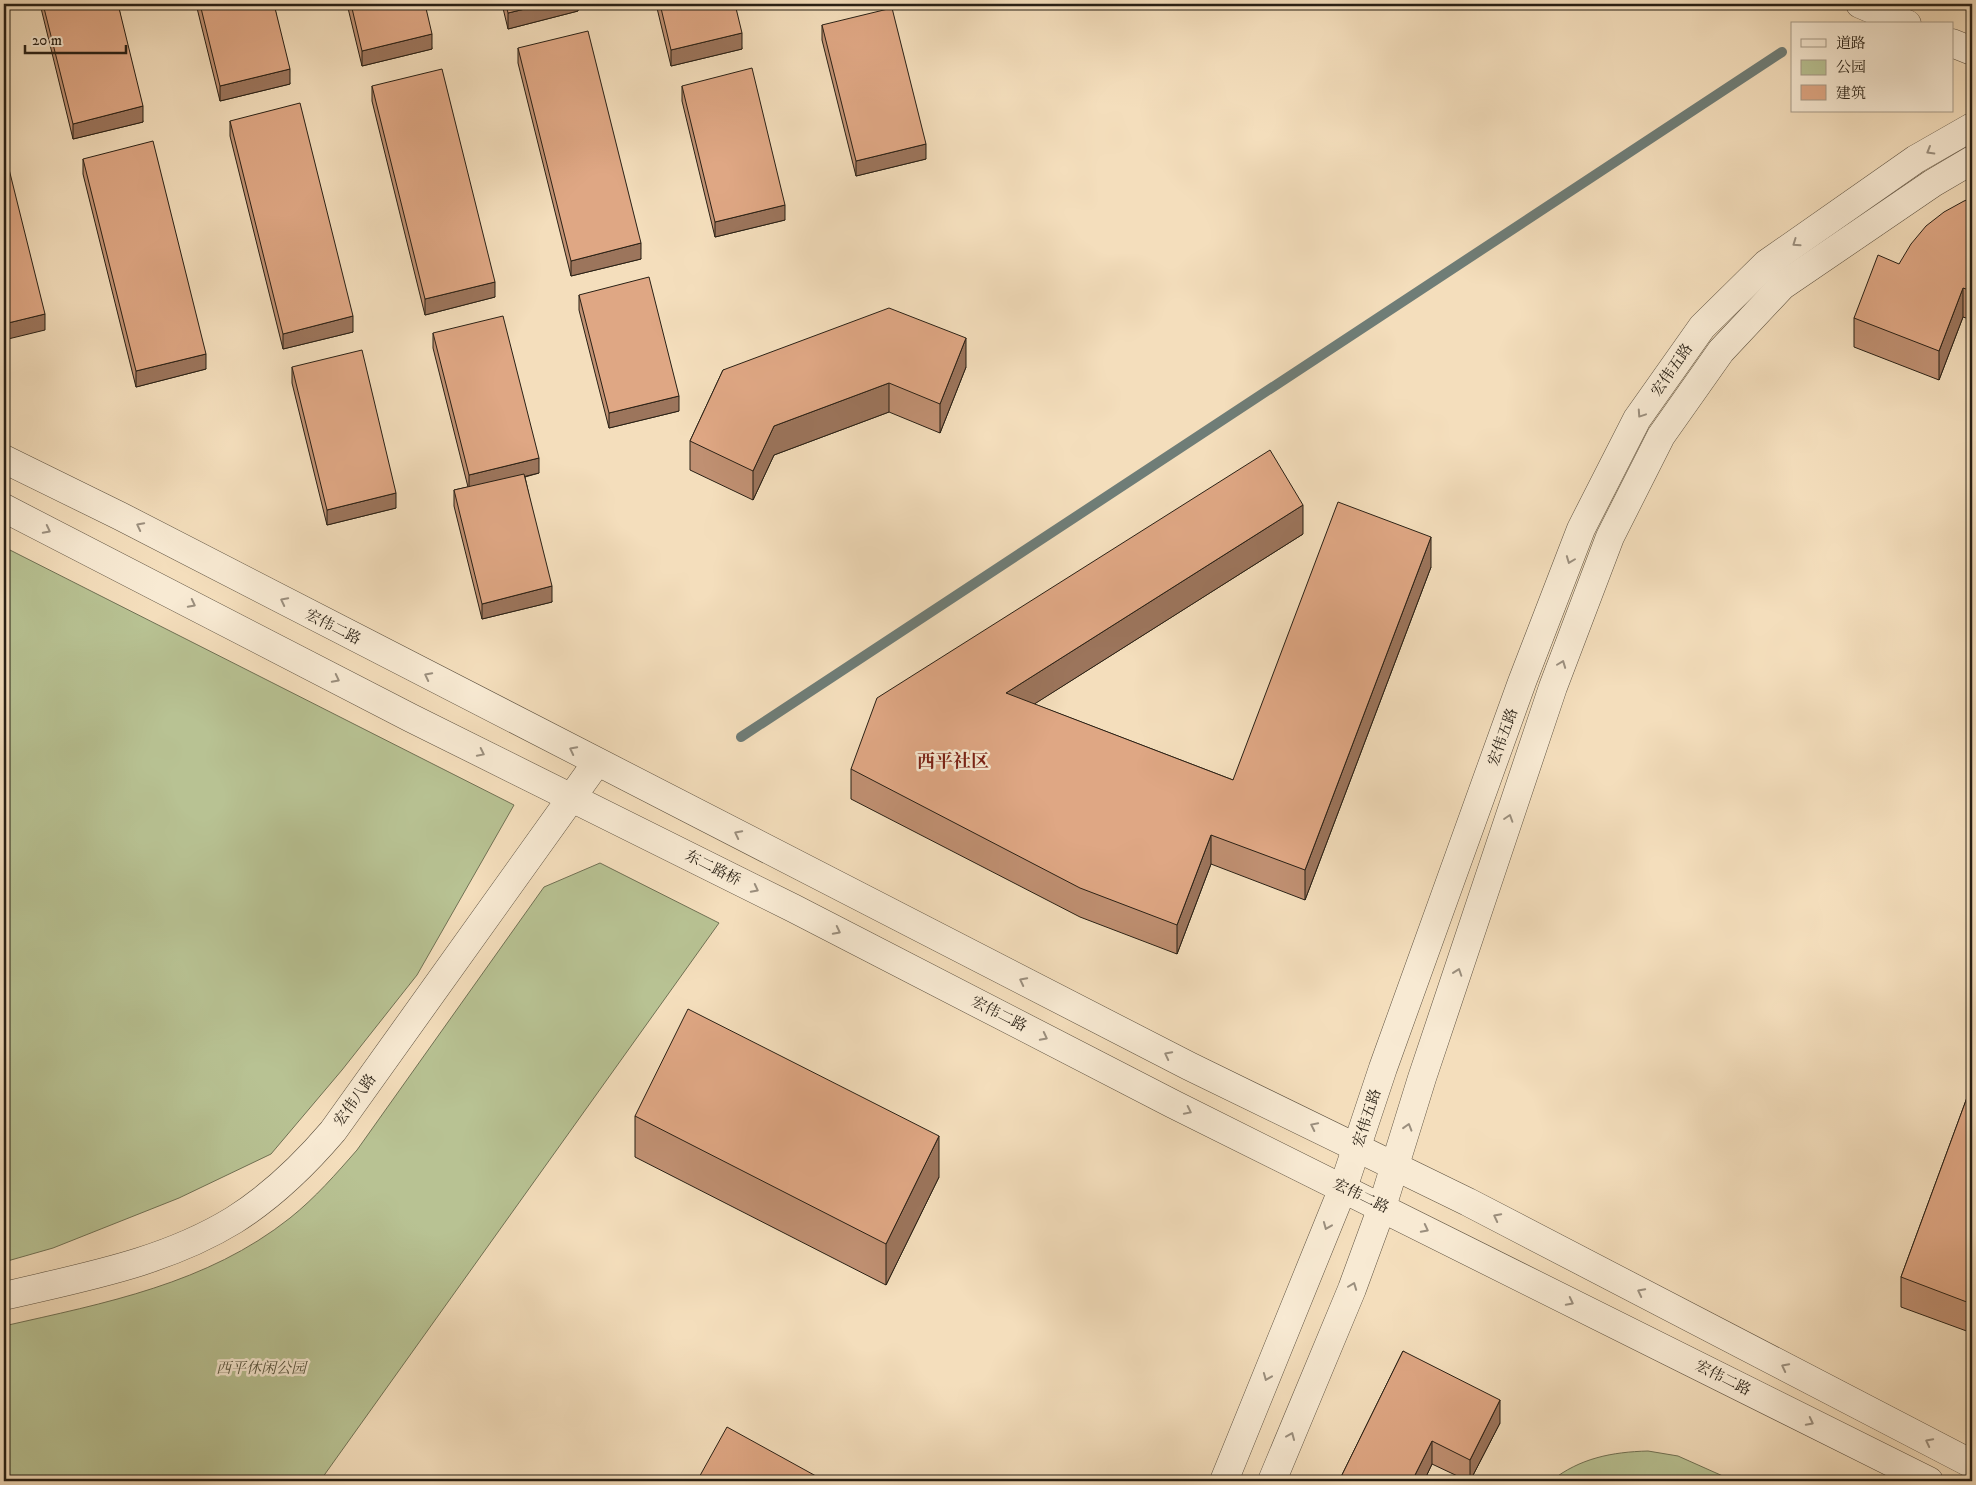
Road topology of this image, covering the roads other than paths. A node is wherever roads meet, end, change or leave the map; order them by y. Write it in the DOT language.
graph roads {
  1 [pos="1860,4"];
  2 [pos="1902,22"];
  3 [pos="1954,44"];
  4 [pos="1972,51"];
  5 [pos="1972,127"];
  6 [pos="1972,160"];
  7 [pos="4,459"];
  8 [pos="4,508"];
  9 [pos="597,762"];
  10 [pos="571,797"];
  11 [pos="793,908"];
  12 [pos="1358,1148"];
  13 [pos="1396,1166"];
  14 [pos="1343,1188"];
  15 [pos="1382,1207"];
  16 [pos="4,1296"];
  17 [pos="1972,1464"];
  18 [pos="1224,1481"];
  19 [pos="1272,1481"];
  20 [pos="1929,1481"];
  1 -- 2 [label="street"];
  3 -- 4 [label="street"];
  5 -- 12 [label="street, 宏伟五路, one-way"];
  13 -- 6 [label="street, 宏伟五路, one-way"];
  9 -- 7 [label="street, 宏伟二路, one-way"];
  8 -- 10 [label="street, one-way"];
  9 -- 10 [label="street, 宏伟八路"];
  12 -- 9 [label="street, 宏伟二路, one-way"];
  10 -- 11 [label="street, 东二路桥, one-way"];
  10 -- 16 [label="street, 宏伟八路"];
  11 -- 14 [label="street, 宏伟二路, one-way"];
  12 -- 13 [label="street"];
  12 -- 14 [label="street, 宏伟五路"];
  13 -- 15 [label="street, 宏伟五路"];
  17 -- 13 [label="street, one-way"];
  14 -- 15 [label="street, 宏伟二路"];
  14 -- 18 [label="street, 宏伟五路, one-way"];
  19 -- 15 [label="street, 宏伟五路, one-way"];
  15 -- 20 [label="street, 宏伟二路, one-way"];
}
